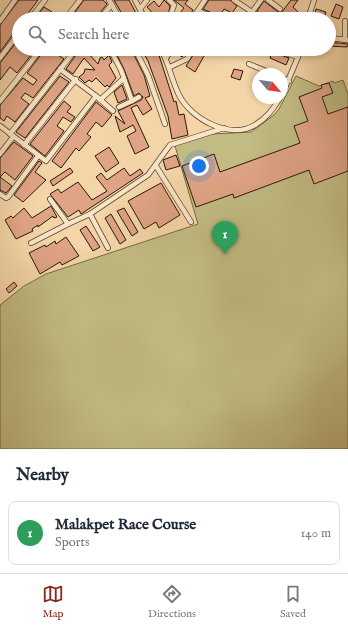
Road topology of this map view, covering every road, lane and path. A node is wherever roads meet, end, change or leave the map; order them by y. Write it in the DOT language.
graph roads {
  1 [pos="15,0"];
  2 [pos="45,0"];
  3 [pos="80,0"];
  4 [pos="135,0"];
  5 [pos="147,0"];
  6 [pos="169,0"];
  7 [pos="205,0"];
  8 [pos="234,0"];
  9 [pos="261,0"];
  10 [pos="268,0"];
  11 [pos="314,0"];
  12 [pos="110,2"];
  13 [pos="140,9"];
  14 [pos="280,9"];
  15 [pos="198,10"];
  16 [pos="36,12"];
  17 [pos="71,12"];
  18 [pos="104,12"];
  19 [pos="116,12"];
  20 [pos="142,12"];
  21 [pos="172,12"];
  22 [pos="202,12"];
  23 [pos="252,12"];
  24 [pos="310,12"];
  25 [pos="0,20"];
  26 [pos="345,21"];
  27 [pos="346,29"];
  28 [pos="336,39"];
  29 [pos="346,40"];
  30 [pos="12,42"];
  31 [pos="35,56"];
  32 [pos="70,56"];
  33 [pos="113,56"];
  34 [pos="138,56"];
  35 [pos="188,56"];
  36 [pos="295,56"];
  37 [pos="298,57"];
  38 [pos="0,58"];
  39 [pos="166,58"];
  40 [pos="249,64"];
  41 [pos="170,67"];
  42 [pos="259,68"];
  43 [pos="60,69"];
  44 [pos="124,78"];
  45 [pos="76,80"];
  46 [pos="289,81"];
  47 [pos="96,96"];
  48 [pos="139,97"];
  49 [pos="100,100"];
  50 [pos="0,101"];
  51 [pos="132,101"];
  52 [pos="276,104"];
  53 [pos="119,107"];
  54 [pos="113,111"];
  55 [pos="165,124"];
  56 [pos="0,126"];
  57 [pos="224,128"];
  58 [pos="12,135"];
  59 [pos="24,145"];
  60 [pos="0,153"];
  61 [pos="38,156"];
  62 [pos="156,166"];
  63 [pos="0,194"];
  64 [pos="50,199"];
  65 [pos="90,214"];
  66 [pos="191,222"];
  67 [pos="68,224"];
  68 [pos="31,243"];
  69 [pos="108,248"];
  1 -- 25 [label="street"];
  2 -- 16 [label="street"];
  3 -- 17 [label="street"];
  4 -- 13 [label="street"];
  5 -- 13 [label="street"];
  6 -- 21 [label="street"];
  7 -- 15 [label="street"];
  8 -- 23 [label="street"];
  9 -- 23 [label="street"];
  10 -- 14 [label="street"];
  11 -- 24 [label="street"];
  12 -- 18 [label="street"];
  12 -- 19 [label="street"];
  13 -- 20 [label="street"];
  15 -- 22 [label="street"];
  26 -- 27 [label="street"];
  27 -- 29 [label="street"];
  28 -- 29 [label="street"];
  30 -- 38 [label="street"];
  31 -- 50 [label="street"];
  32 -- 43 [label="street"];
  33 -- 44 [label="street"];
  34 -- 55 [label="street"];
  35 -- 41 [label="street"];
  36 -- 37 [label="street"];
  37 -- 46 [label="street"];
  39 -- 41 [label="street"];
  40 -- 42 [label="street"];
  41 -- 57 [label="street"];
  43 -- 45 [label="street"];
  43 -- 58 [label="street"];
  44 -- 49 [label="street"];
  44 -- 51 [label="street"];
  45 -- 47 [label="street"];
  45 -- 59 [label="street"];
  47 -- 49 [label="street"];
  47 -- 61 [label="street"];
  48 -- 51 [label="street"];
  49 -- 54 [label="street"];
  51 -- 53 [label="street"];
  52 -- 57 [label="street"];
  56 -- 58 [label="street"];
  57 -- 62 [label="street"];
  58 -- 59 [label="street"];
  58 -- 60 [label="street"];
  59 -- 61 [label="street"];
  61 -- 63 [label="street"];
  62 -- 65 [label="street"];
  62 -- 66 [label="street"];
  64 -- 67 [label="street"];
  65 -- 67 [label="street"];
  65 -- 69 [label="street"];
  67 -- 68 [label="street"];
}
